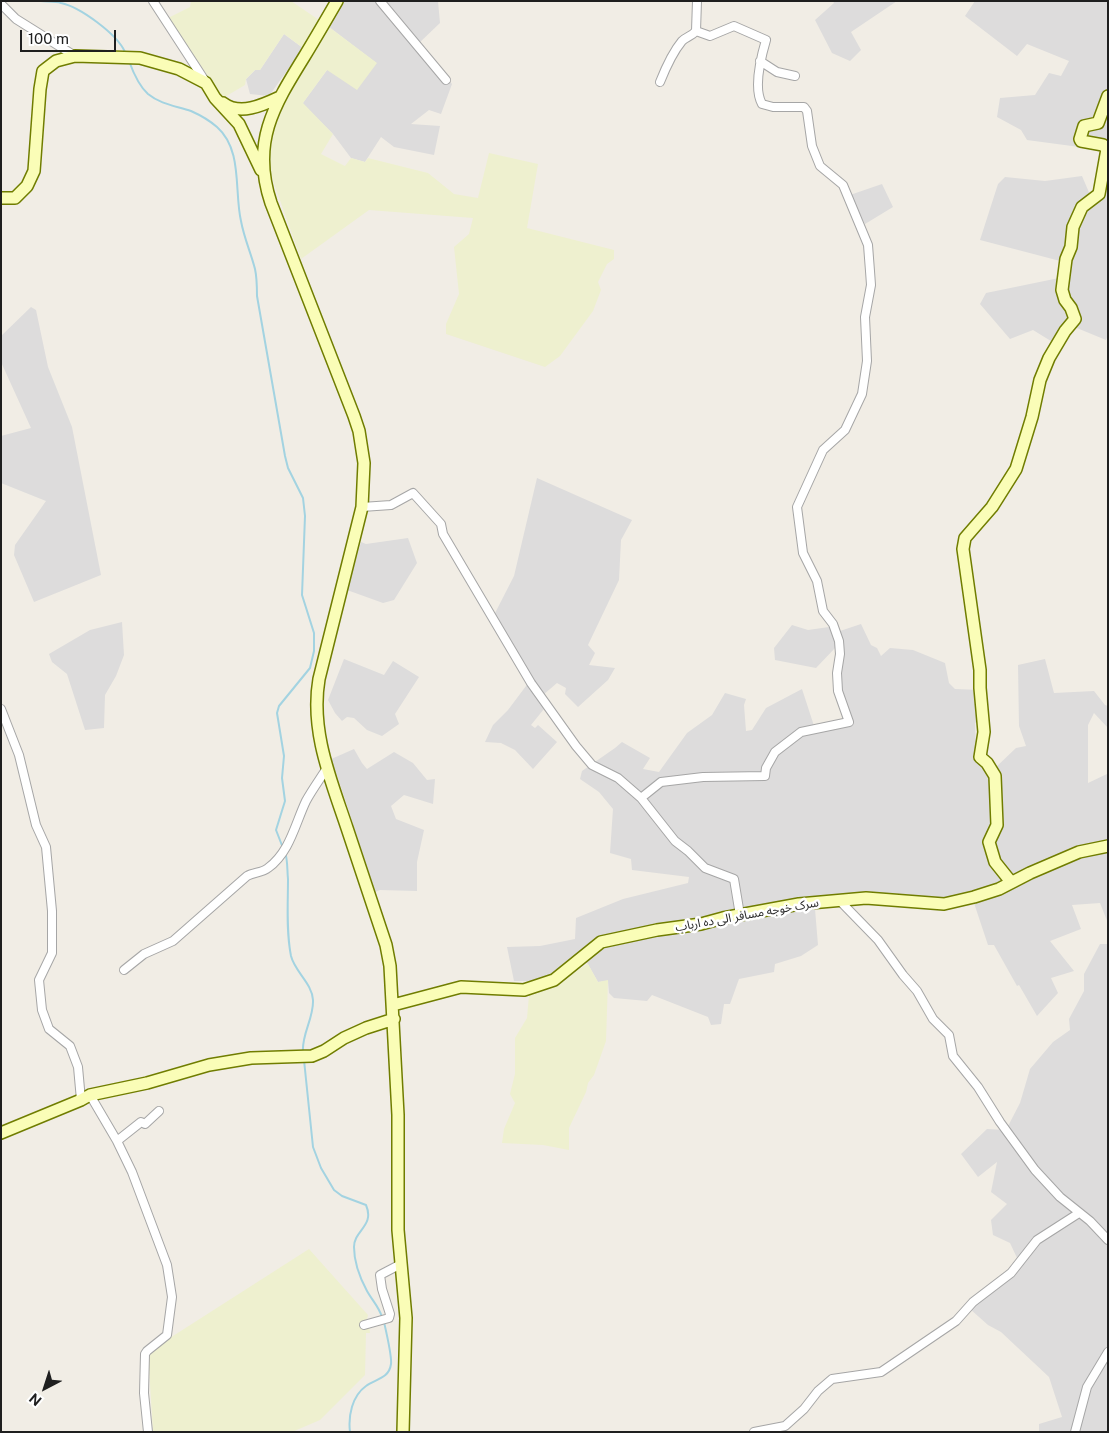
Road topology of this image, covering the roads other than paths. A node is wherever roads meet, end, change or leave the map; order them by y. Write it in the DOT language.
graph roads {
  1 [pos="153,1"];
  2 [pos="337,1"];
  3 [pos="380,1"];
  4 [pos="697,1"];
  5 [pos="1,4"];
  6 [pos="696,31"];
  7 [pos="75,56"];
  8 [pos="760,62"];
  9 [pos="795,76"];
  10 [pos="446,80"];
  11 [pos="660,82"];
  12 [pos="206,83"];
  13 [pos="1108,96"];
  14 [pos="280,97"];
  15 [pos="215,98"];
  16 [pos="263,174"];
  17 [pos="1,198"];
  18 [pos="362,508"];
  19 [pos="1,709"];
  20 [pos="327,768"];
  21 [pos="642,798"];
  22 [pos="1108,846"];
  23 [pos="1011,882"];
  24 [pos="840,901"];
  25 [pos="740,915"];
  26 [pos="124,970"];
  27 [pos="393,1005"];
  28 [pos="394,1020"];
  29 [pos="85,1098"];
  30 [pos="159,1111"];
  31 [pos="1,1133"];
  32 [pos="117,1141"];
  33 [pos="1080,1213"];
  34 [pos="1108,1240"];
  35 [pos="401,1264"];
  36 [pos="366,1324"];
  37 [pos="1108,1352"];
  38 [pos="148,1432"];
  39 [pos="403,1432"];
  40 [pos="754,1432"];
  41 [pos="1074,1432"];
  1 -- 12 [label="street"];
  2 -- 14 [label="street"];
  3 -- 10 [label="street"];
  4 -- 6 [label="street"];
  5 -- 7 [label="street"];
  6 -- 8 [label="street"];
  6 -- 11 [label="street"];
  7 -- 12 [label="street"];
  7 -- 17 [label="street"];
  8 -- 9 [label="street"];
  8 -- 21 [label="street"];
  12 -- 15 [label="street"];
  13 -- 23 [label="street"];
  14 -- 15 [label="street"];
  14 -- 16 [label="street"];
  15 -- 16 [label="street"];
  16 -- 18 [label="street"];
  18 -- 20 [label="street"];
  18 -- 21 [label="street"];
  19 -- 29 [label="street"];
  20 -- 26 [label="street"];
  20 -- 27 [label="street"];
  21 -- 25 [label="street"];
  22 -- 23 [label="street, سرک خوجه مسافر الی ده ارباب"];
  23 -- 24 [label="street, سرک خوجه مسافر الی ده ارباب"];
  24 -- 25 [label="street, سرک خوجه مسافر الی ده ارباب"];
  24 -- 33 [label="street"];
  25 -- 27 [label="street, سرک خوجه مسافر الی ده ارباب"];
  27 -- 28 [label="street"];
  28 -- 29 [label="street"];
  28 -- 35 [label="street"];
  29 -- 31 [label="street"];
  29 -- 32 [label="street"];
  30 -- 32 [label="street"];
  32 -- 38 [label="street"];
  33 -- 34 [label="street"];
  33 -- 40 [label="street"];
  35 -- 36 [label="street"];
  35 -- 39 [label="street"];
  37 -- 41 [label="street"];
}
